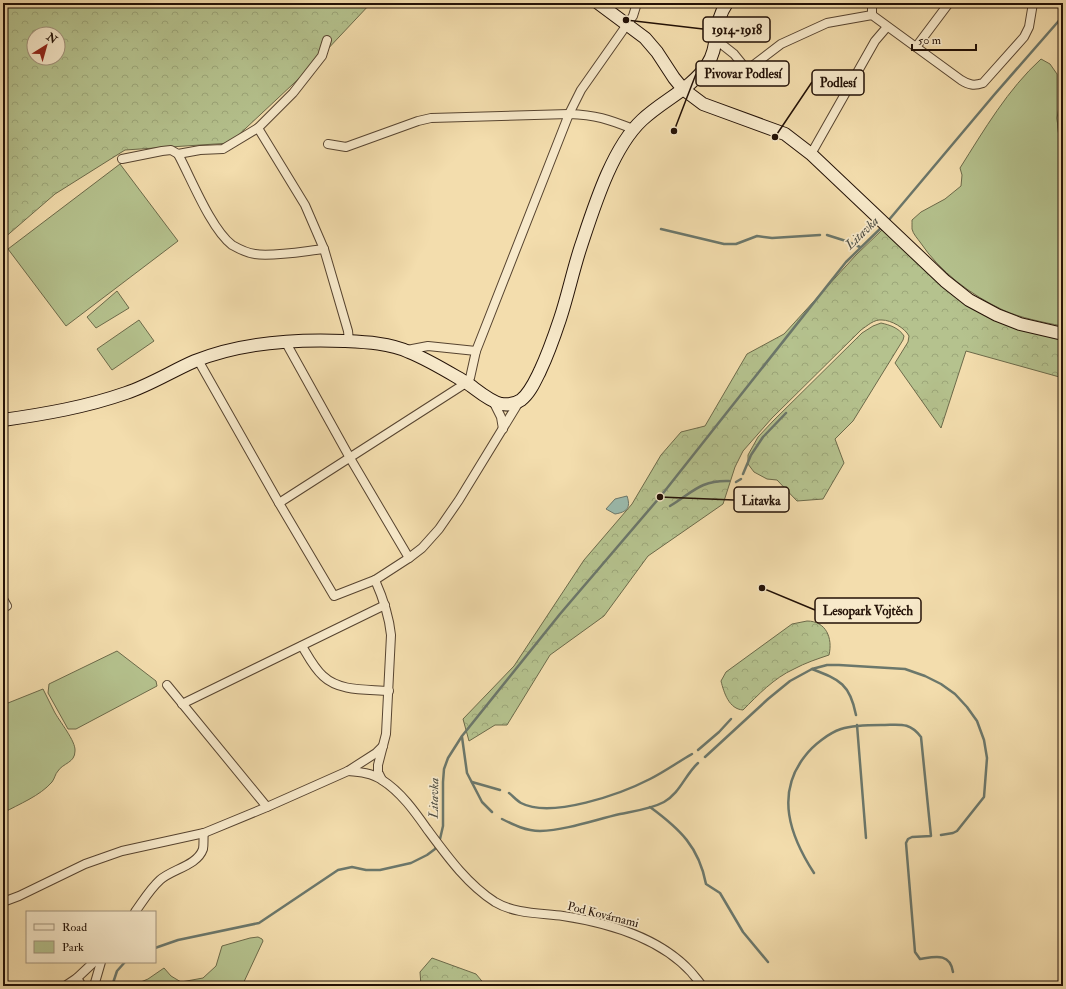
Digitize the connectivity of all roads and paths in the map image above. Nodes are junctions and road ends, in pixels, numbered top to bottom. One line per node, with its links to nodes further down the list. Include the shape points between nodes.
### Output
1 (598, 3): 8 (street)
2 (638, 3): 8 (street)
3 (727, 3): 10 (street, via 719,18)
4 (872, 3): 7 (street)
5 (949, 3): 12 (street)
6 (1033, 3): 12 (street, via 1029,27 1024,36 983,83 974,86 967,84)
7 (872, 15): 9 (street); 10 (street, via 827,23 780,44 747,70 734,54)
8 (627, 24): 13 (street, via 645,38); 14 (street, via 581,90)
9 (887, 27): 12 (street); 19 (street, via 875,41)
10 (715, 39): 13 (street, via 714,51 709,62)
11 (327, 40): 15 (street, via 322,56 293,93)
12 (916, 46)
13 (683, 89): 16 (street, via 656,108); 19 (street, via 703,104 785,134)
14 (569, 114): 16 (street, via 609,119); 17 (street, via 432,118 346,147); 26 (street)
15 (258, 128): 18 (street, via 223,149); 21 (street, via 305,205)
16 (633, 129): 30 (street, via 612,165 593,212 561,318 545,360 534,384)
17 (328, 144)
18 (178, 154): 20 (street, via 171,150); 21 (street, via 211,218 232,244 243,251 256,254)
19 (812, 154): 22 (street, via 944,281 969,300 1020,324)
20 (122, 160)
21 (324, 249): 24 (street)
22 (1063, 334)
23 (286, 341): 24 (street); 27 (street, via 260,344); 33 (street)
24 (349, 341): 25 (street)
25 (407, 350): 26 (street, via 428,346); 28 (street)
26 (476, 351): 28 (street, via 470,378)
27 (198, 360): 31 (street, via 134,390 100,401 52,413); 34 (street)
28 (466, 383): 29 (street); 33 (street)
29 (492, 400): 30 (street, via 502,404); 32 (street, via 501,417)
30 (519, 402): 32 (street)
31 (3, 420)
32 (503, 429): 35 (street, via 439,529)
33 (350, 458): 34 (street); 35 (street)
34 (280, 503): 36 (street, via 334,596)
35 (409, 558): 36 (street)
36 (375, 580): 37 (street)
37 (385, 605): 38 (street); 40 (street, via 391,635)
38 (302, 646): 40 (street, via 322,675 334,684 345,688); 41 (street)
39 (167, 685): 41 (street)
40 (388, 691): 42 (street)
41 (182, 704): 45 (street)
42 (384, 746): 43 (street, via 376,754); 44 (street, via 378,764)
43 (348, 771): 44 (street, via 366,773); 45 (street)
44 (382, 780): 55 (street, Pod Kovárnami, via 414,811 458,869 496,902 528,912 594,923 641,937 671,953)
45 (267, 807): 46 (street)
46 (204, 833): 47 (street, via 122,851 85,864); 48 (street, via 203,849 199,856 161,879)
47 (3, 902)
48 (136, 911)
49 (93, 963): 51 (street)
50 (101, 963): 54 (street)
51 (77, 978): 52 (street); 53 (street)
52 (65, 986)
53 (82, 986)
54 (94, 986)
55 (702, 986)

